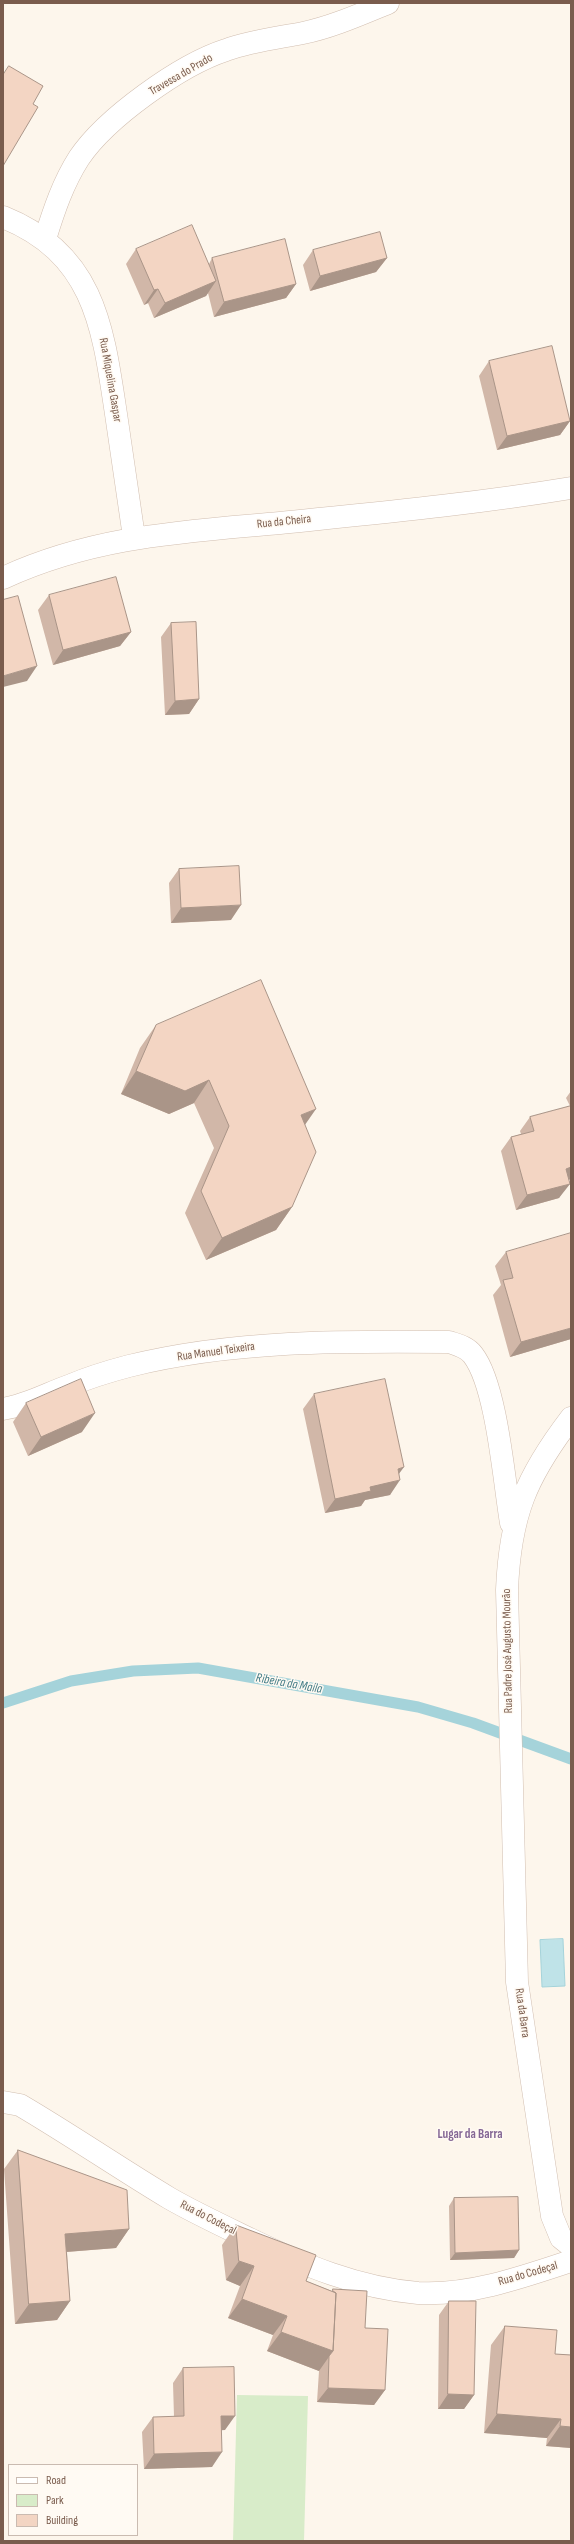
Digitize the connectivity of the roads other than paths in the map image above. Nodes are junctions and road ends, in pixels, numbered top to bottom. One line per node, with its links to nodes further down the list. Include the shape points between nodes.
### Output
1 (388, 3): 3 (street, Travessa do Prado, via 303,33 255,41 225,50 176,75 148,94 97,136 79,158 55,206)
2 (3, 217): 3 (street, Rua Miquelina Gaspar)
3 (45, 239): 5 (street, Rua Miquelina Gaspar, via 66,260 83,284 106,343)
4 (571, 488): 5 (street, Rua da Cheira, via 481,503)
5 (134, 537): 6 (street, Rua da Cheira, via 56,557)
6 (3, 578)
7 (437, 1342): 8 (street, Rua Manuel Teixeira, via 289,1343 176,1357 105,1373 70,1385 39,1400); 10 (street, Rua Padre José Augusto Mourão, via 462,1346 472,1353 485,1377 493,1410)
8 (3, 1409)
9 (571, 1418): 10 (street, Rua Padre José Augusto Mourão, via 533,1472 520,1501)
10 (513, 1532): 11 (street, Rua Padre José Augusto Mourão, via 507,1590)
11 (512, 1771): 13 (street, Rua da Barra, via 518,1982 552,2216 561,2238)
12 (3, 2102): 14 (street, Rua do Codeçal, via 20,2105 170,2199 312,2268 346,2279 418,2293 451,2292 508,2280)
13 (571, 2246)
14 (571, 2261)

